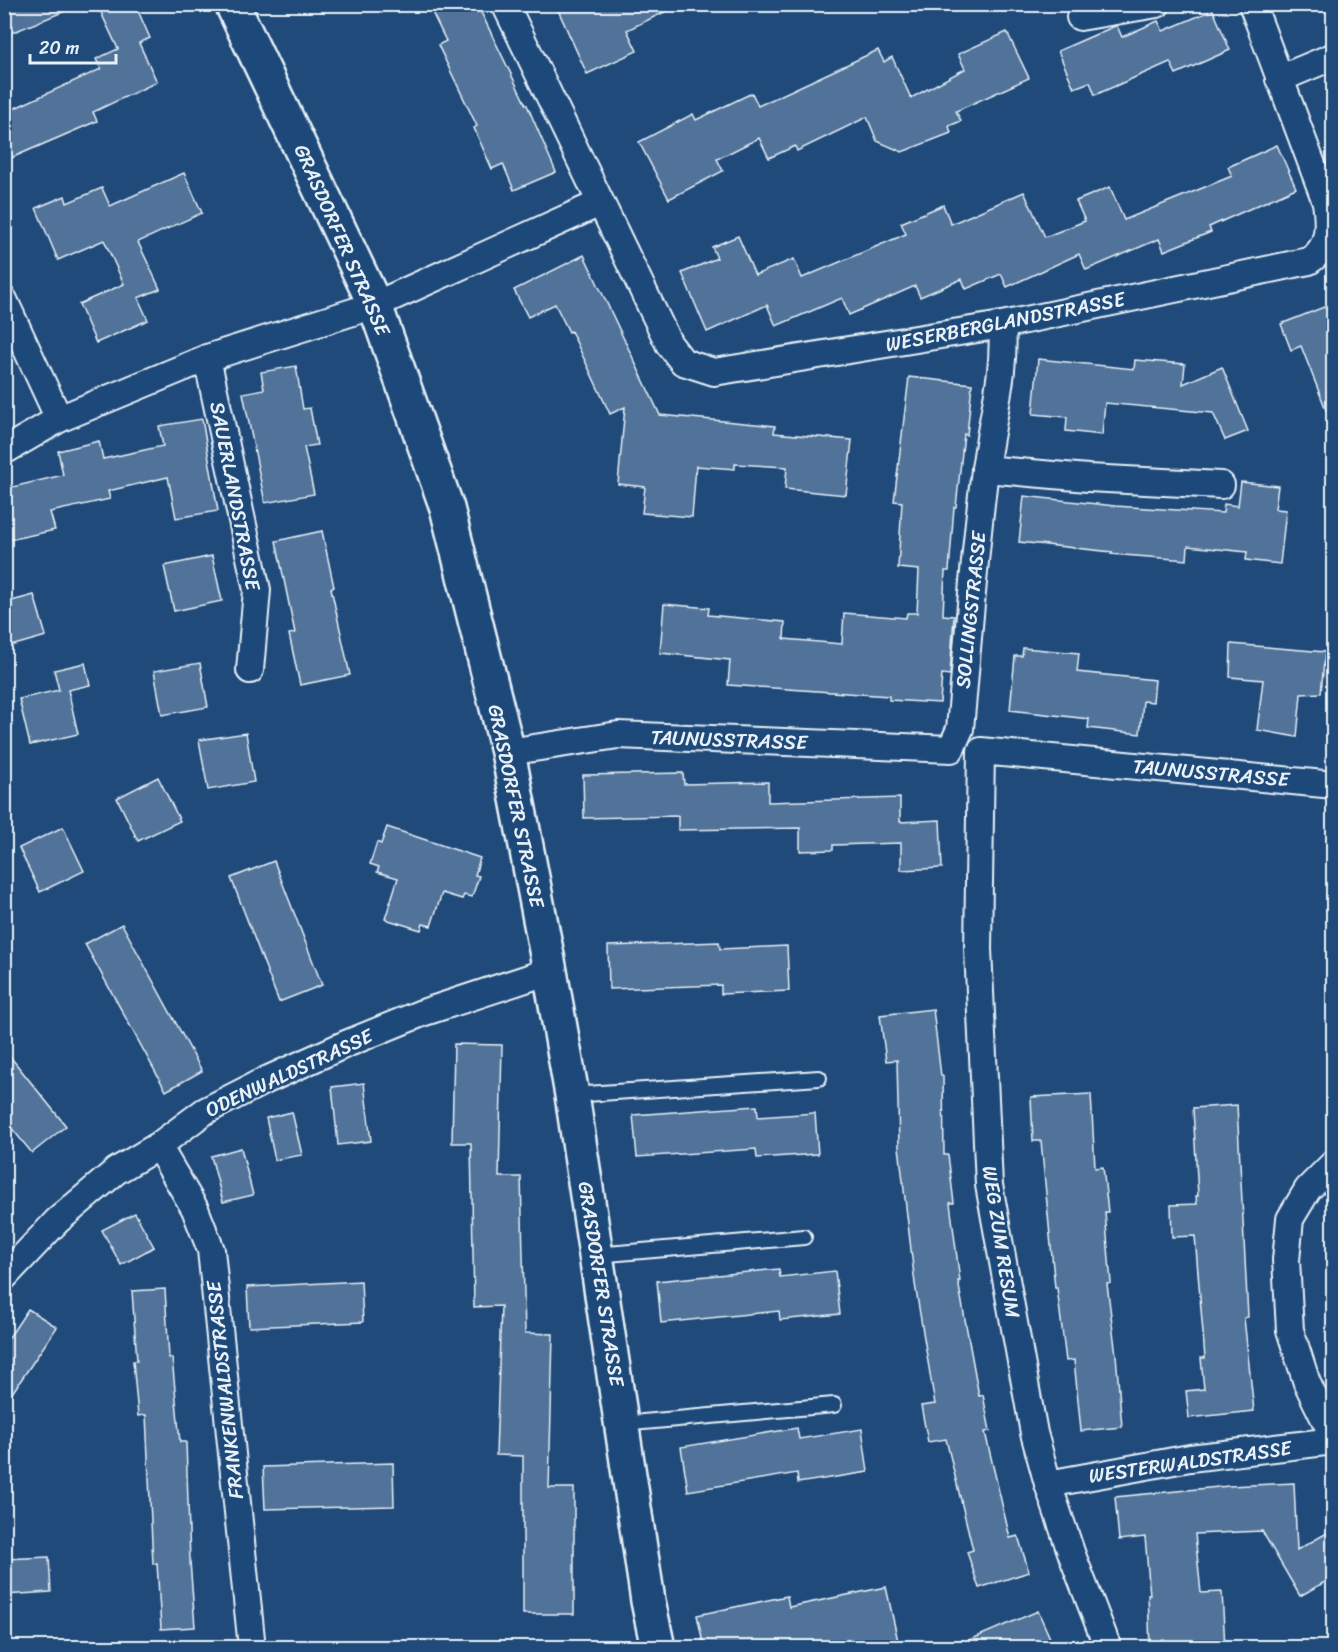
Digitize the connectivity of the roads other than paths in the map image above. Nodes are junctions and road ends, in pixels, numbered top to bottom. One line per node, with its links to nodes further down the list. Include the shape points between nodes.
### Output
1 (232, 4): 10 (street, GRASDORFER STRASSE)
2 (505, 4): 8 (street, WESERBERGLANDSTRASSE)
3 (1157, 4): 5 (street)
4 (1252, 4): 7 (street, WESERBERGLANDSTRASSE)
5 (1080, 18)
6 (1334, 56): 7 (street)
7 (1279, 80): 11 (street, WESERBERGLANDSTRASSE, via 1326,202 1329,224 1318,256)
8 (600, 202): 10 (street); 11 (street, WESERBERGLANDSTRASSE, via 669,344 683,362 714,372)
9 (4, 300): 13 (street)
10 (375, 305): 12 (street); 20 (street, GRASDORFER STRASSE, via 447,508)
11 (1002, 325): 15 (street, SOLLINGSTRASSE, via 1000,384)
12 (207, 357): 13 (street); 17 (street, SAUERLANDSTRASSE, via 257,590)
13 (59, 419): 14 (street)
14 (4, 451)
15 (985, 469): 16 (street); 18 (street, SOLLINGSTRASSE, via 960,729)
16 (1221, 485)
17 (250, 670)
18 (951, 749): 20 (street, TAUNUSSTRASSE, via 618,735)
19 (981, 751): 21 (street, TAUNUSSTRASSE); 33 (street, WEG ZUM RESUM, via 978,949 989,1185 1034,1433)
20 (508, 752): 22 (street, GRASDORFER STRASSE)
21 (1334, 785)
22 (550, 971): 24 (street, GRASDORFER STRASSE); 25 (street, ODENWALDSTRASSE, via 336,1048 204,1111)
23 (819, 1078): 24 (lane)
24 (572, 1095): 28 (street, GRASDORFER STRASSE)
25 (158, 1146): 29 (street, ODENWALDSTRASSE, via 116,1171 57,1221); 34 (street, FRANKENWALDSTRASSE, via 195,1209 211,1250)
26 (1334, 1164): 32 (street, WESTERWALDSTRASSE, via 1308,1189 1290,1219 1286,1260 1290,1330 1307,1383)
27 (804, 1237): 28 (lane)
28 (596, 1255): 31 (street, GRASDORFER STRASSE)
29 (4, 1277)
30 (834, 1405): 31 (lane)
31 (621, 1424): 35 (street, GRASDORFER STRASSE)
32 (1334, 1440): 33 (street, WESTERWALDSTRASSE, via 1190,1458)
33 (1048, 1484): 36 (street, WEG ZUM RESUM)
34 (252, 1647)
35 (658, 1647)
36 (1108, 1647)

